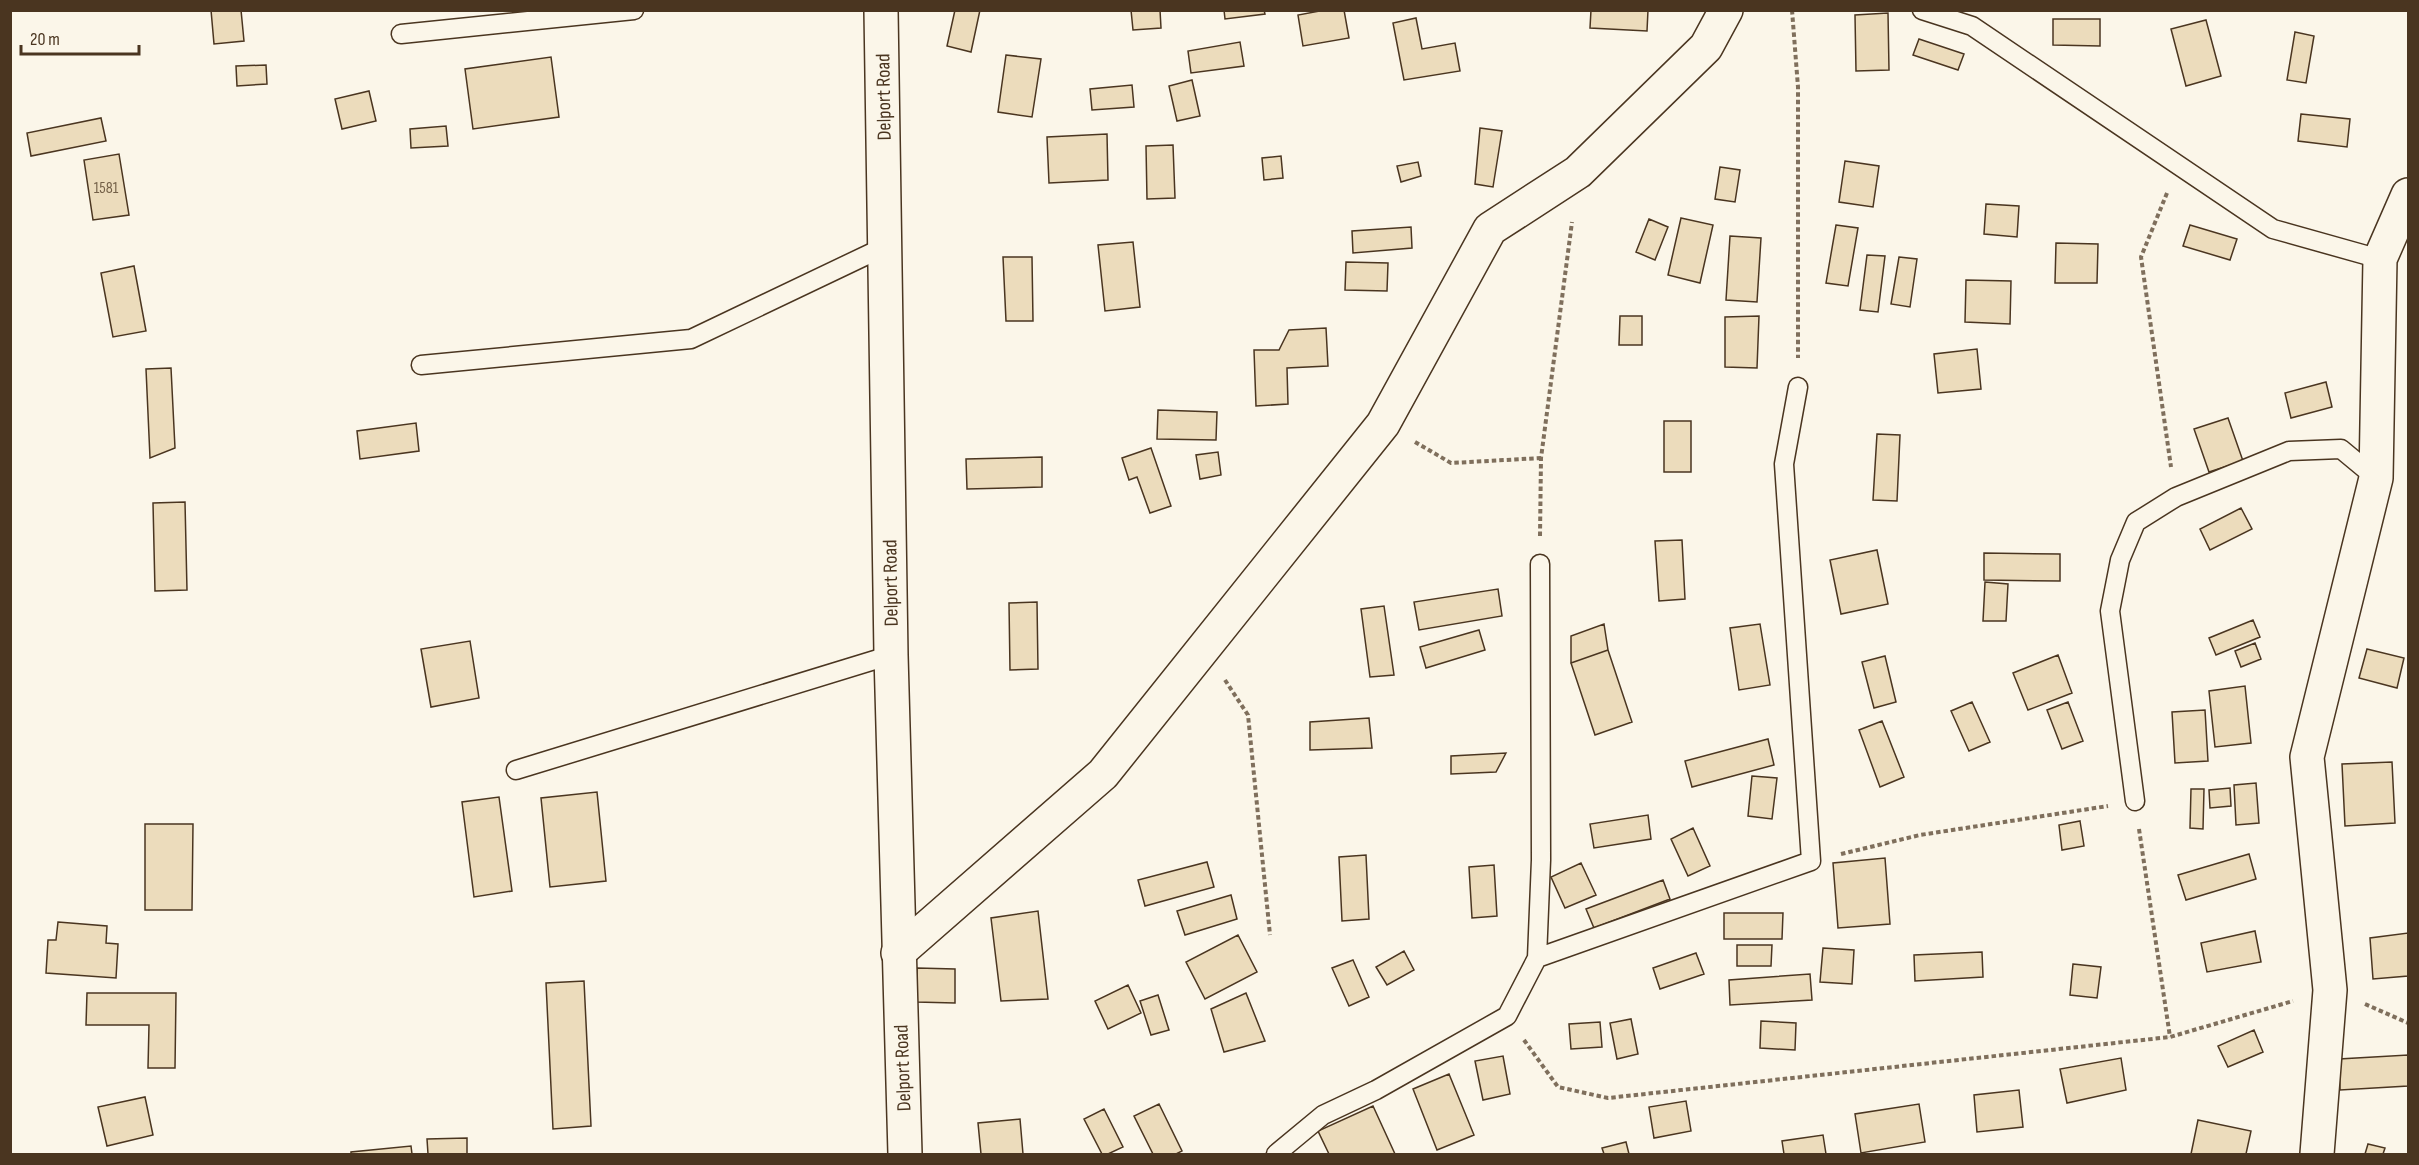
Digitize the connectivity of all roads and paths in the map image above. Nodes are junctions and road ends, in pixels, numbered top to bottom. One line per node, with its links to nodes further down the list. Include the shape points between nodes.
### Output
1 (634, 10): 6 (lane)
2 (881, 10): 10 (street, Delport Road)
3 (1726, 10): 8 (street, via 1706,47)
4 (1792, 10): 13 (path, via 1798,87)
5 (1922, 10): 7 (lane, via 1972,26)
6 (401, 34)
7 (2179, 165): 11 (lane, via 2273,229); 17 (path, via 2141,257)
8 (1578, 172): 14 (street, via 1490,229); 15 (path)
9 (2409, 195): 11 (street)
10 (886, 246): 12 (lane, via 691,339); 20 (street, Delport Road)
11 (2380, 259): 16 (street)
12 (421, 365)
13 (1798, 387): 23 (lane, via 1784,464)
14 (1383, 424): 15 (path, via 1451,463); 19 (street)
15 (1541, 458): 18 (path)
16 (2376, 478): 17 (lane, via 2341,449 2289,452); 27 (street, via 2307,757)
17 (2176, 497): 22 (lane, via 2136,522 2120,560 2110,611)
18 (1540, 564): 26 (lane, via 1541,860)
19 (1205, 648): 24 (path, via 1248,715); 25 (street, via 1103,774)
20 (891, 655): 21 (lane); 25 (street, Delport Road)
21 (516, 770)
22 (2135, 801): 23 (path, via 1920,835); 30 (path)
23 (1811, 861): 26 (lane)
24 (1270, 935)
25 (898, 954): 31 (street, Delport Road)
26 (1537, 958): 28 (lane)
27 (2330, 990): 29 (path); 30 (path); 33 (street)
28 (1507, 1016): 30 (path, via 1558,1086 1608,1098); 32 (lane, via 1376,1090 1323,1115)
29 (2409, 1023)
30 (2170, 1037)
31 (905, 1155)
32 (1276, 1155)
33 (2317, 1155)

